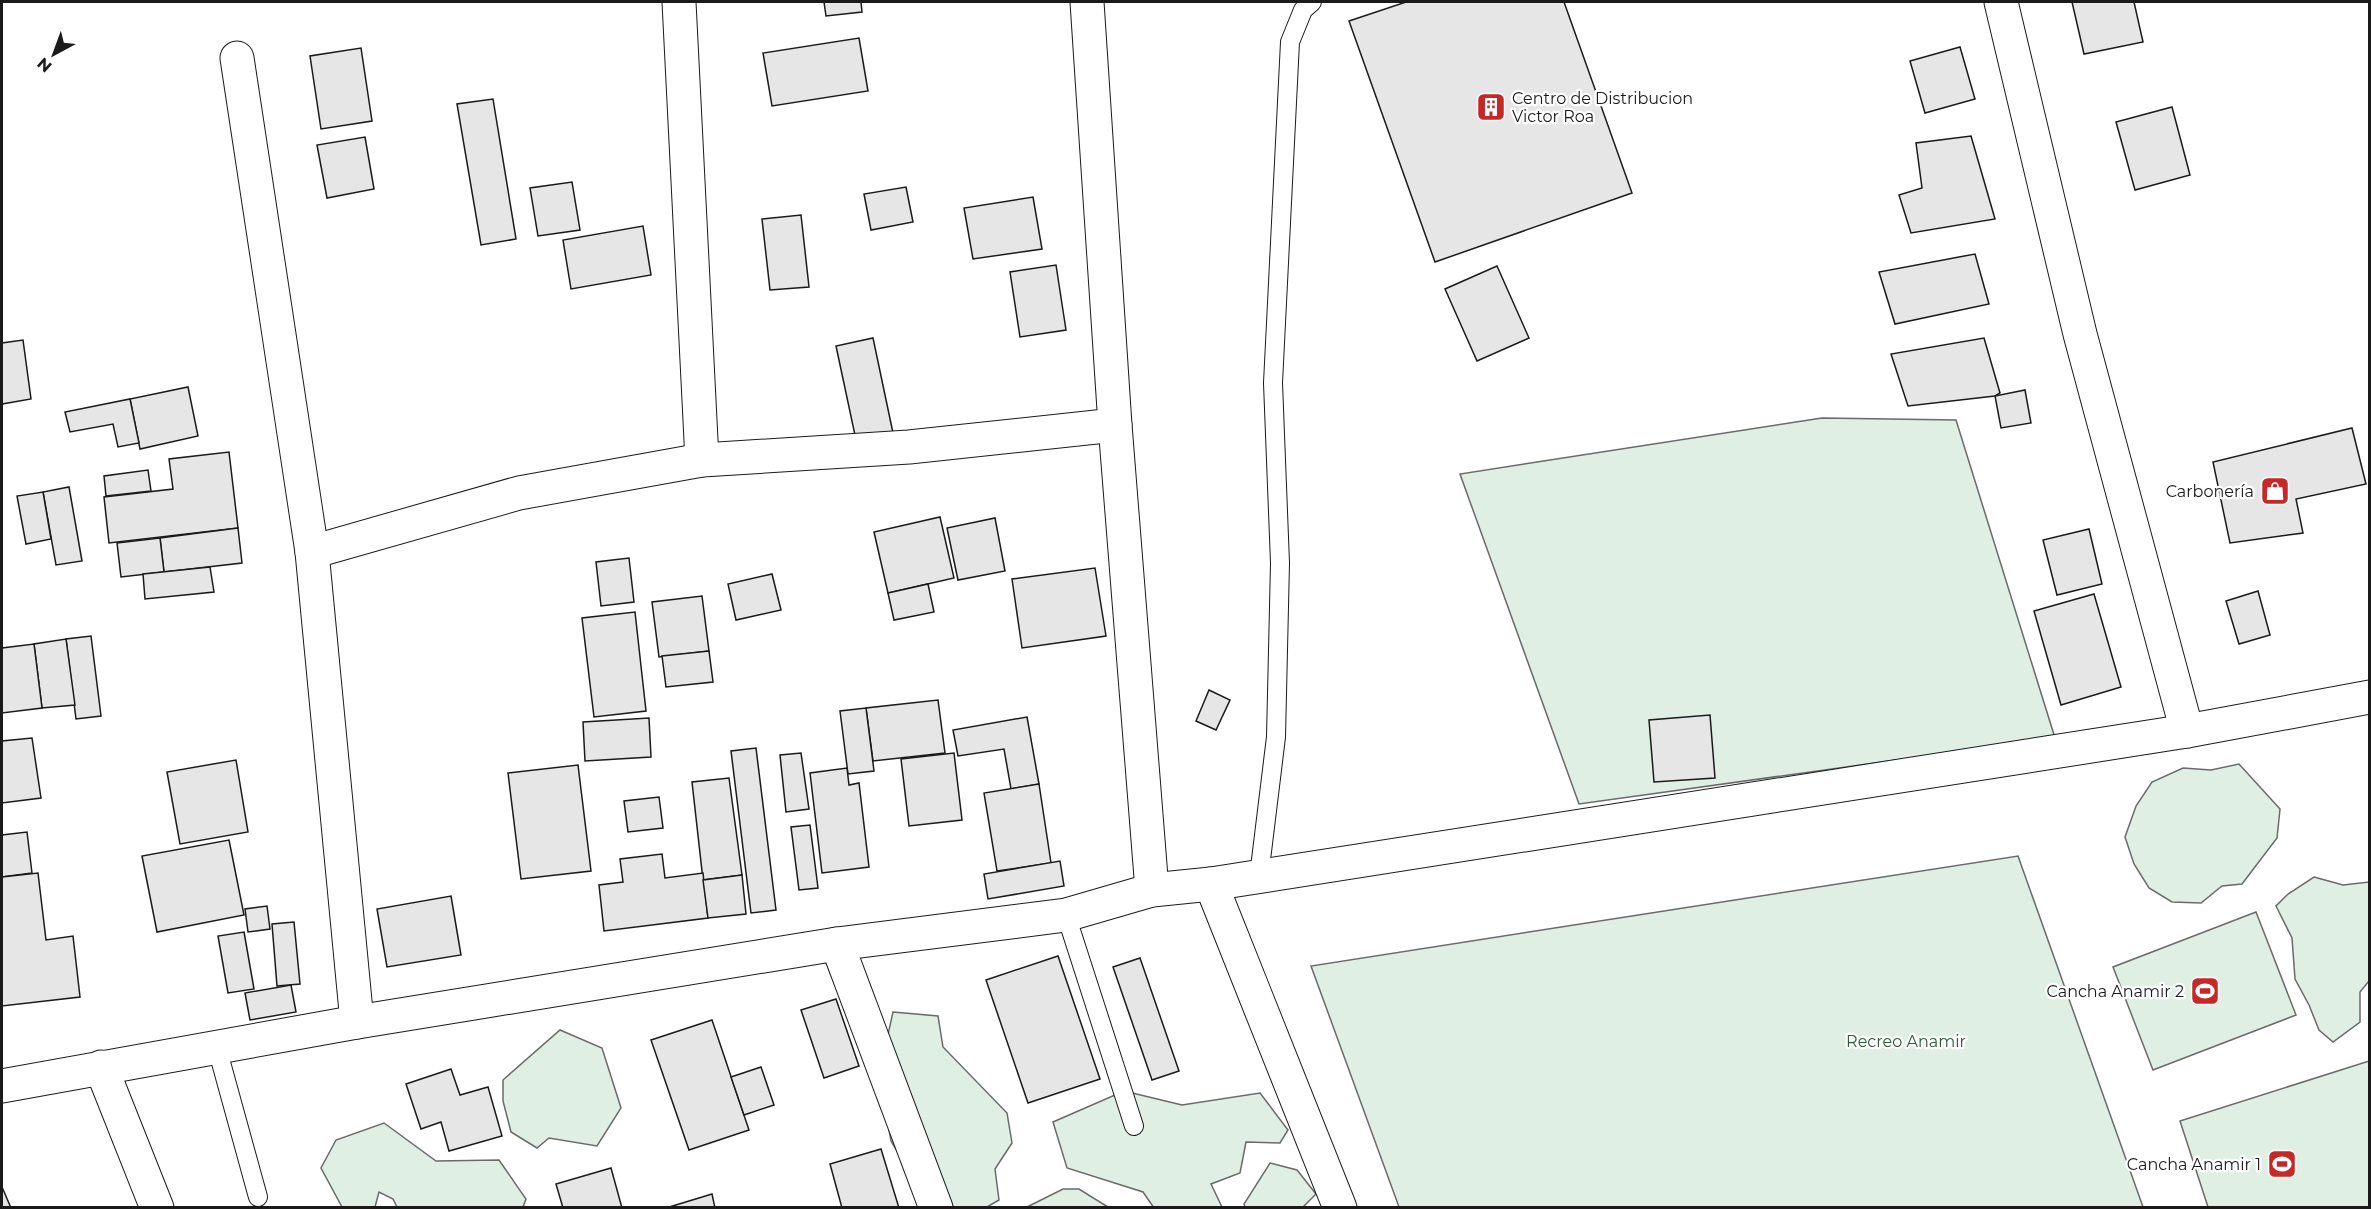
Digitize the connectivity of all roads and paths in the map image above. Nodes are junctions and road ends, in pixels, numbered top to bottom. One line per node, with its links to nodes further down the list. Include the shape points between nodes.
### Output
1 (679, 2): 7 (street)
2 (1087, 2): 6 (street)
3 (1312, 2): 11 (lane, via 1303,10 1290,42 1273,383 1281,563 1276,737)
4 (2001, 2): 10 (street, via 2080,334)
5 (237, 58): 8 (street)
6 (1115, 425): 7 (street, via 909,447); 13 (street)
7 (702, 460): 8 (street, via 519,493)
8 (312, 552): 16 (street)
9 (2370, 697): 10 (street)
10 (2187, 731): 11 (street)
11 (1260, 876): 12 (street)
12 (1210, 884): 13 (street); 24 (street)
13 (1152, 890): 14 (street)
14 (1066, 915): 15 (street); 20 (lane)
15 (837, 944): 16 (street); 23 (street)
16 (357, 1022): 17 (street)
17 (217, 1048): 18 (street); 21 (lane)
18 (101, 1067): 19 (street); 22 (street)
19 (2, 1086)
20 (1134, 1126)
21 (258, 1197)
22 (157, 1208)
23 (936, 1208)
24 (1341, 1208)

